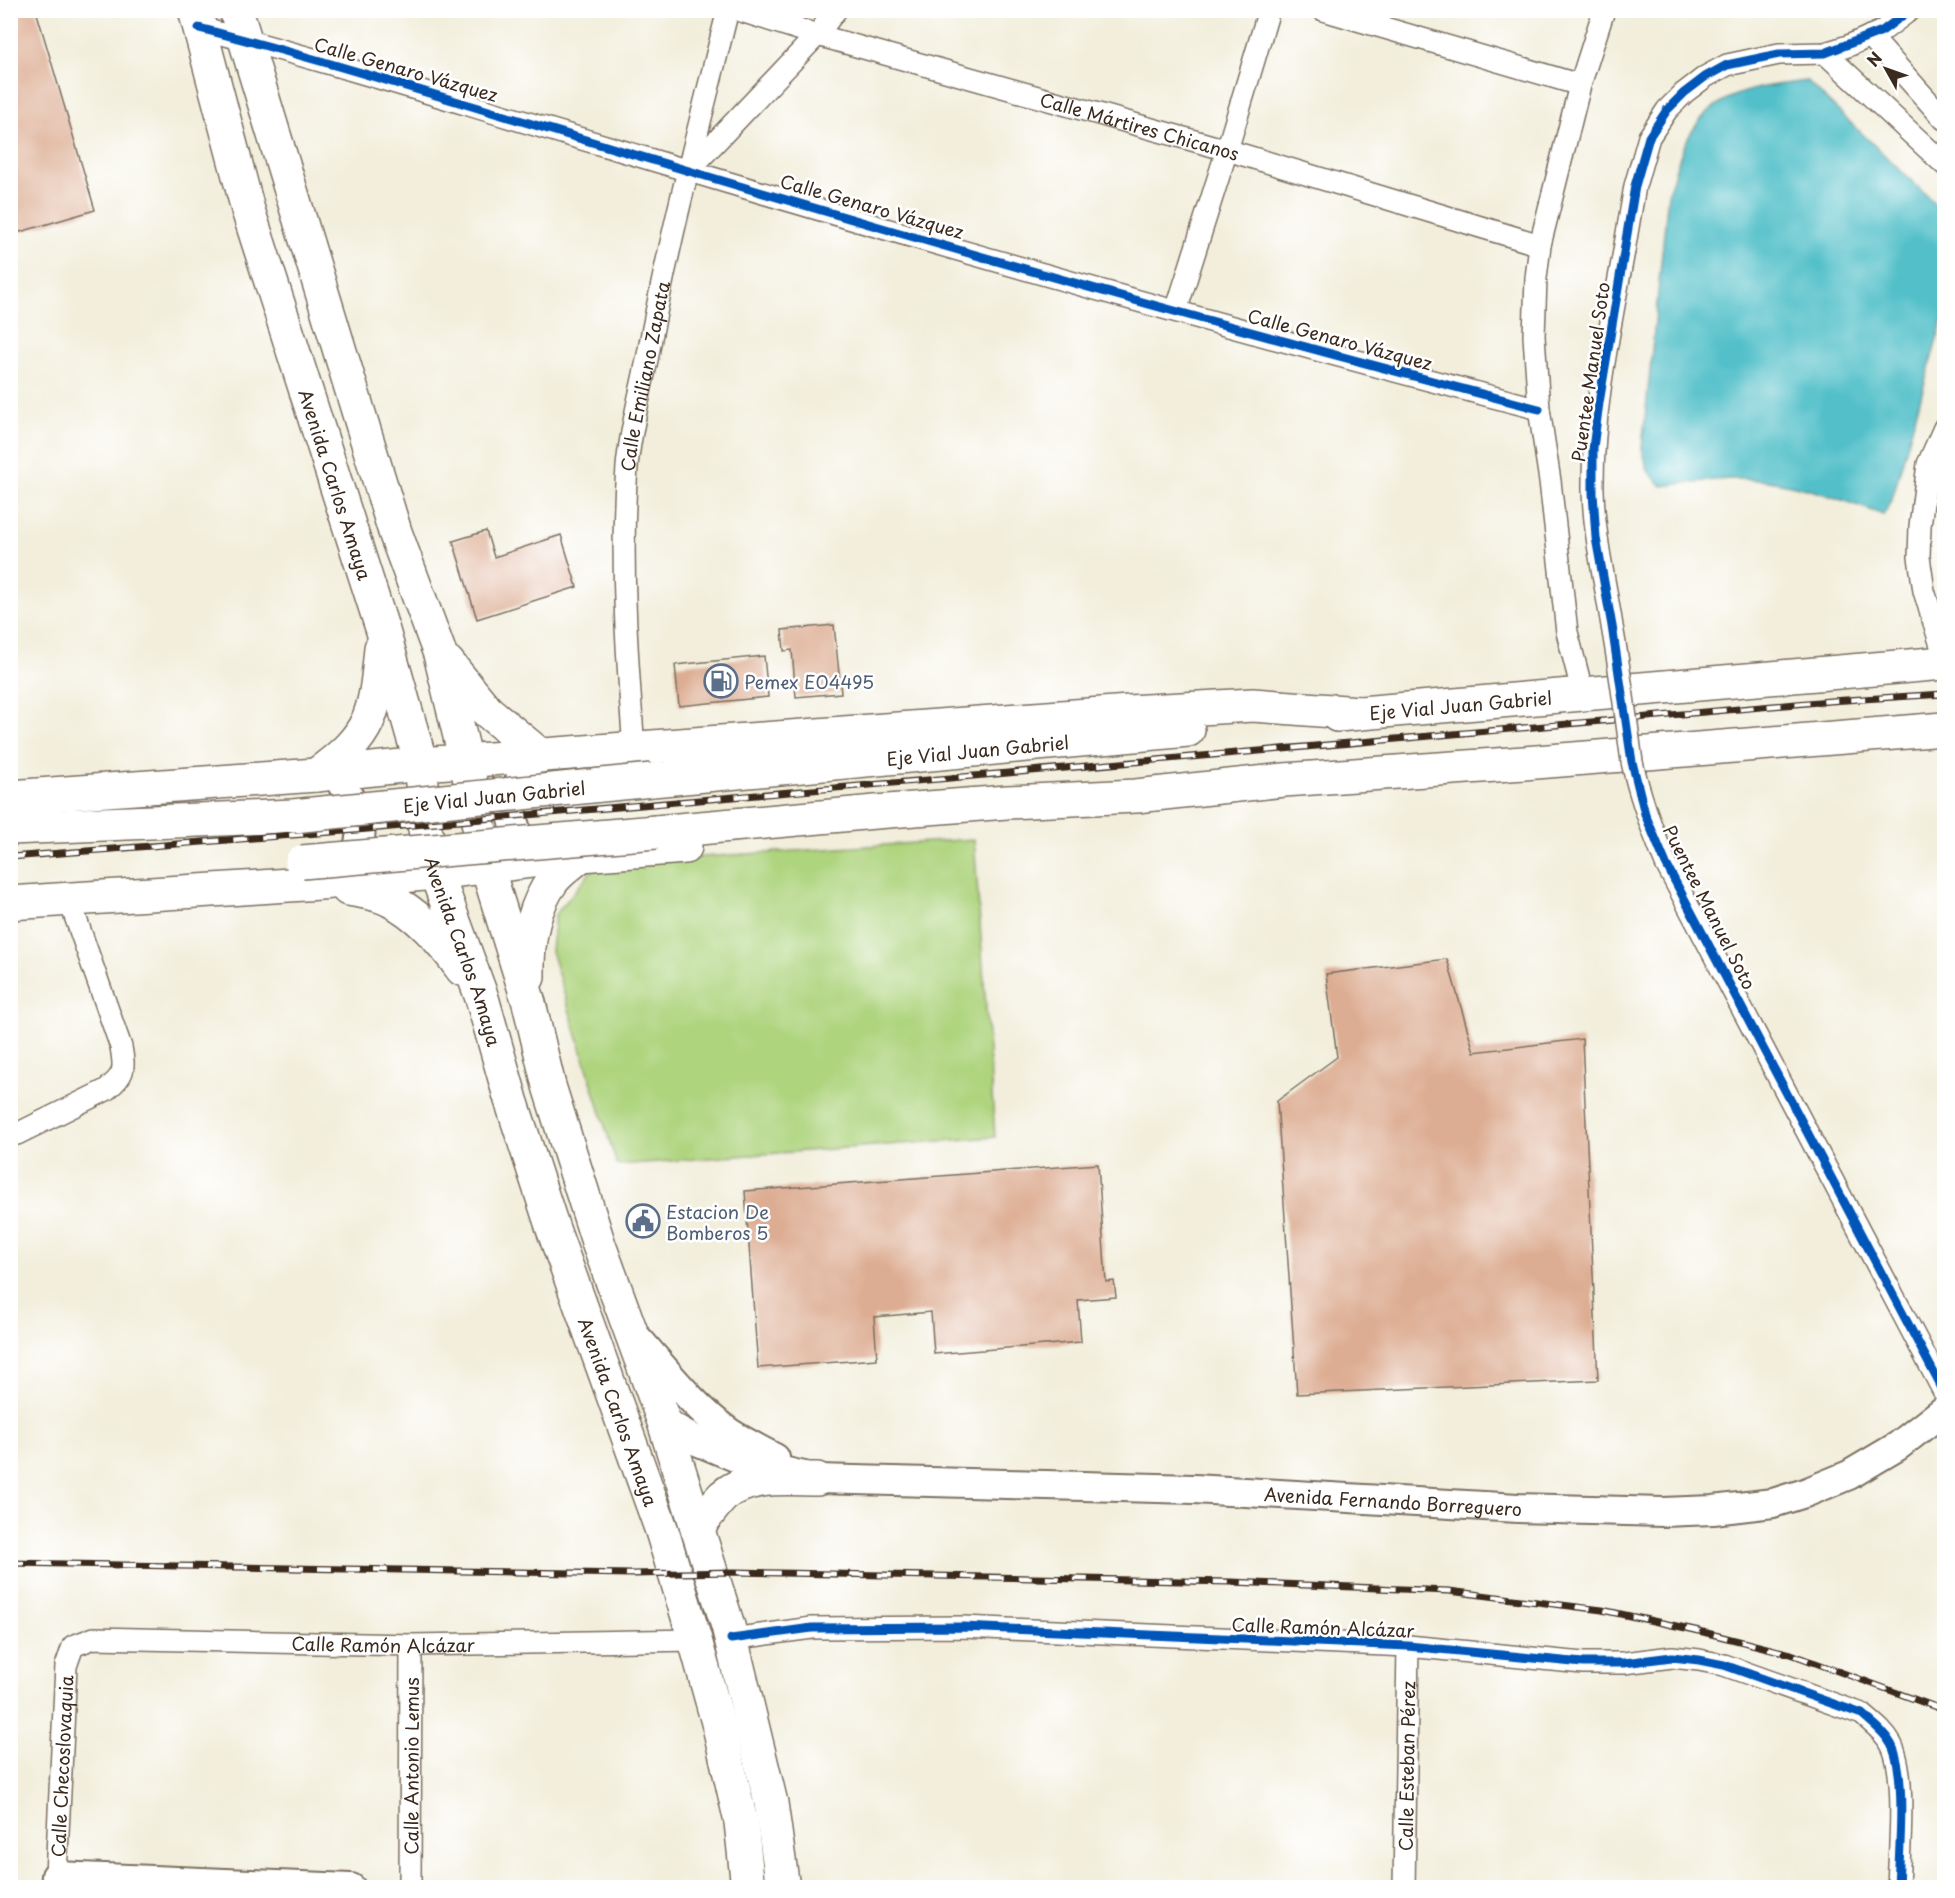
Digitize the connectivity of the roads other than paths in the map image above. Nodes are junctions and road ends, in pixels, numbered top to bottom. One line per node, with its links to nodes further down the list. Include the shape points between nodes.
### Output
1 (728, 10): 17 (street, Calle Emiliano Zapata)
2 (738, 10): 10 (street, Calle Mártires Chicanos)
3 (836, 10): 10 (street)
4 (1269, 10): 15 (street)
5 (1323, 10): 13 (street)
6 (1604, 10): 13 (street)
7 (1905, 12): 11 (street, Puentee Manuel Soto)
8 (197, 19): 9 (street, Calle Genaro Vázquez); 22 (main road, Avenida Carlos Amaya, via 248,210)
9 (240, 25): 17 (street, Calle Genaro Vázquez, via 419,89); 23 (main road, Avenida Carlos Amaya, via 395,532)
10 (817, 35): 15 (street, Calle Mártires Chicanos); 17 (street)
11 (1870, 36): 12 (street, Puentee Manuel Soto); 14 (street)
12 (1825, 53): 16 (street); 54 (street, Puentee Manuel Soto, bridge, via 1779,54 1727,65 1684,93 1649,137 1635,186 1593,448 1596,538 1632,762 1645,814 1666,864)
13 (1580, 85): 18 (street)
14 (1944, 119)
15 (1227, 150): 18 (street, Calle Mártires Chicanos); 19 (street)
16 (1944, 164)
17 (688, 170): 19 (street, Calle Genaro Vázquez); 29 (street, Calle Emiliano Zapata, via 651,334 628,464 624,524)
18 (1540, 245): 20 (street, via 1534,336)
19 (1176, 311): 20 (street, Calle Genaro Vázquez)
20 (1539, 409): 26 (street, via 1567,632)
21 (1944, 428): 24 (street, via 1928,464 1919,556 1924,591)
22 (383, 631): 32 (main road, Avenida Carlos Amaya); 33 (main road, via 371,718 359,738)
23 (440, 654): 30 (main road, via 487,711); 31 (main road, Avenida Carlos Amaya)
24 (1944, 655)
25 (1944, 663): 26 (main road, Eje Vial Juan Gabriel)
26 (1583, 694): 27 (main road, Eje Vial Juan Gabriel)
27 (1359, 713): 29 (main road, via 1253,705); 36 (main road, Eje Vial Juan Gabriel, bridge, via 293,816)
28 (1944, 729): 34 (main road)
29 (634, 749): 30 (main road)
30 (537, 756): 31 (main road); 38 (main road, via 515,788 511,808 514,829)
31 (466, 761): 32 (main road); 39 (main road, Avenida Carlos Amaya)
32 (421, 764): 33 (main road); 40 (main road, Avenida Carlos Amaya, via 424,825)
33 (326, 774): 35 (main road); 41 (main road, via 359,819 360,836 353,859)
34 (1284, 780): 37 (main road, via 1183,806); 41 (main road, bridge, via 1136,796 656,832)
35 (10, 797)
36 (10, 828)
37 (581, 855): 38 (main road); 46 (main road, via 555,878 541,898 527,952)
38 (531, 861): 39 (main road)
39 (487, 867): 40 (main road); 46 (main road, Avenida Carlos Amaya)
40 (436, 873): 41 (main road); 45 (main road, Avenida Carlos Amaya)
41 (318, 876): 42 (main road); 43 (main road); 45 (main road, via 389,899 412,914 456,960)
42 (10, 885)
43 (69, 899): 44 (main road); 49 (street, via 121,1047 124,1067 119,1080 106,1090)
44 (10, 903)
45 (482, 998): 48 (main road, Avenida Carlos Amaya)
46 (529, 1002): 47 (main road, Avenida Carlos Amaya)
47 (549, 1086): 48 (main road); 50 (main road, Avenida Carlos Amaya)
48 (511, 1100): 51 (main road, Avenida Carlos Amaya)
49 (17, 1134)
50 (599, 1245): 51 (main road); 53 (main road, Avenida Carlos Amaya)
51 (563, 1258): 52 (main road, Avenida Carlos Amaya)
52 (581, 1307): 56 (main road, via 617,1370); 60 (main road, Avenida Carlos Amaya, via 662,1531)
53 (632, 1332): 56 (main road, Avenida Carlos Amaya); 57 (main road, via 673,1382 731,1434)
54 (1944, 1392)
55 (1944, 1410): 57 (main road, Avenida Fernando Borreguero, via 1898,1446 1849,1474 1773,1503 1713,1510 1518,1508 1194,1489)
56 (664, 1422): 57 (main road, via 752,1464); 58 (main road, Avenida Carlos Amaya)
57 (817, 1479): 58 (main road, via 743,1484 722,1497)
58 (697, 1529): 59 (main road, Avenida Carlos Amaya)
59 (731, 1639): 63 (street, Calle Ramón Alcázar, via 812,1628 963,1627); 68 (main road, Avenida Carlos Amaya, via 771,1803)
60 (695, 1640): 61 (street, Calle Ramón Alcázar); 67 (main road, Avenida Carlos Amaya, via 741,1822)
61 (411, 1645): 62 (street, Calle Ramón Alcázar, via 94,1638); 66 (street, Calle Antonio Lemus)
62 (73, 1646): 64 (street, Calle Checoslovaquia, via 66,1666)
63 (1408, 1646): 69 (street, Calle Esteban Pérez); 70 (street, Calle Ramón Alcázar, via 1583,1663 1672,1657 1708,1661 1862,1714 1891,1744 1898,1766)
64 (56, 1882): 65 (main road)
65 (351, 1887)
66 (410, 1887)
67 (748, 1887)
68 (783, 1887)
69 (1404, 1887)
70 (1898, 1887)

